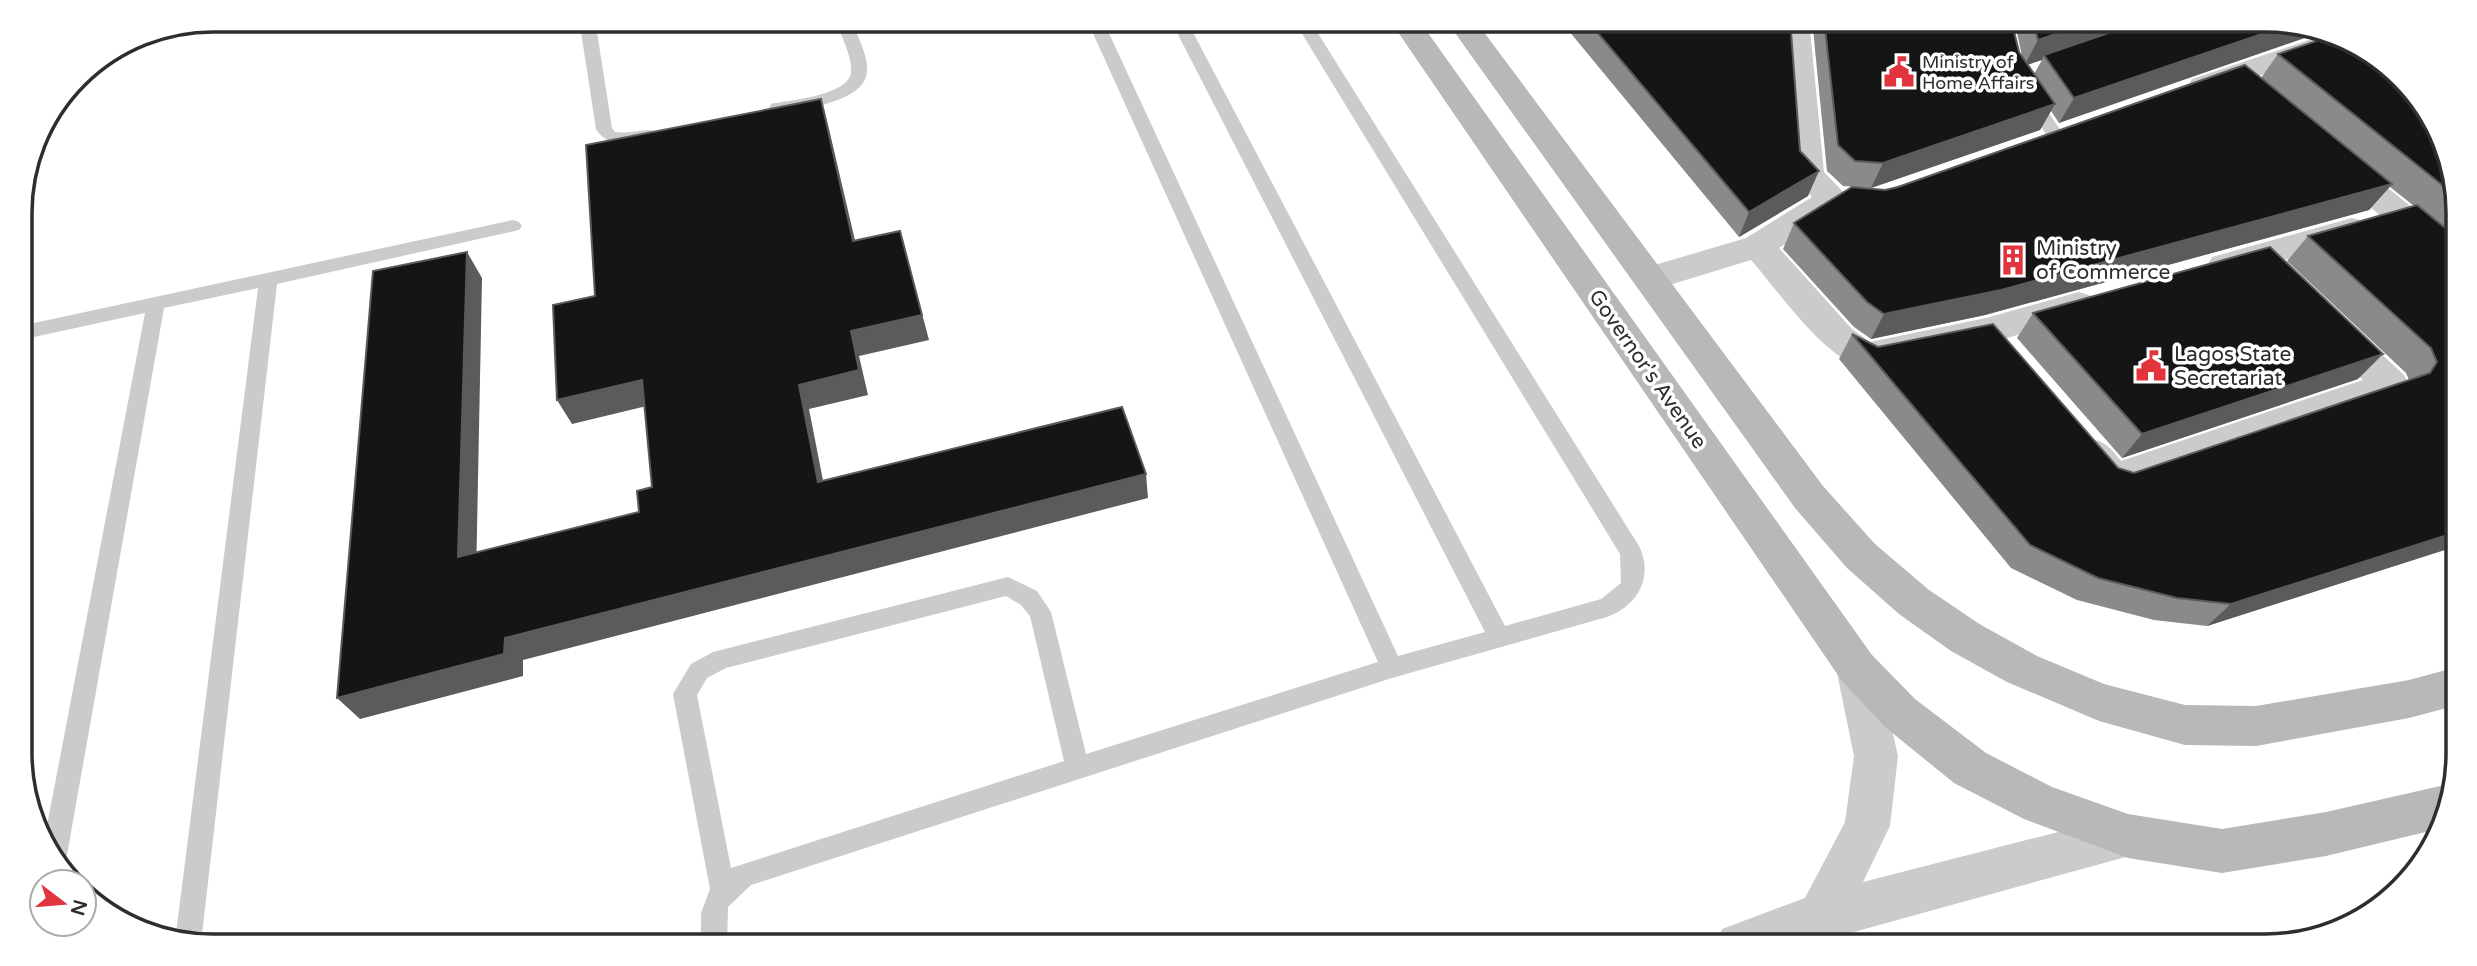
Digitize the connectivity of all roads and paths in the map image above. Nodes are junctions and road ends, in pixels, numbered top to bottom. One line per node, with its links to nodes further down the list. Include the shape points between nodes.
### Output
1 (589, 32): 15 (lane, via 604,130 611,137 625,139)
2 (848, 32): 14 (lane, via 859,72 855,82 835,95)
3 (1100, 32): 35 (lane)
4 (1185, 32): 34 (lane)
5 (1309, 32): 34 (lane, via 1632,552 1636,577 1628,595 1607,607)
6 (1412, 32): 36 (street, Governor's Avenue)
7 (1469, 32): 25 (street)
8 (1796, 32): 20 (street, via 1808,176 1847,200)
9 (2327, 43): 10 (street)
10 (2232, 76): 12 (street); 13 (street)
11 (2023, 88): 16 (lane)
12 (2182, 94)
13 (2263, 102)
14 (758, 112)
15 (667, 132)
16 (2057, 138)
17 (2316, 145): 18 (street)
18 (2401, 215): 21 (street); 22 (street)
19 (513, 226): 24 (lane)
20 (1758, 246): 25 (street); 31 (street, via 1839,338 1864,356)
21 (2446, 253)
22 (2257, 256): 23 (street); 26 (street)
23 (2192, 274)
24 (268, 279): 28 (lane); 44 (lane)
25 (1650, 279): 37 (street, via 1809,497 1861,556 1914,602 2022,670 2099,702 2185,725 2256,726)
26 (2286, 283)
27 (2115, 295): 31 (street)
28 (156, 303): 30 (lane); 41 (lane)
29 (2314, 311): 33 (street, via 2391,385 2114,479)
30 (32, 329)
31 (1986, 331): 32 (street)
32 (2013, 363)
33 (2068, 426)
34 (1500, 638): 35 (lane)
35 (1392, 668): 38 (lane)
36 (1857, 668): 40 (street, Governor's Avenue, via 1900,713 1970,768 2040,804); 43 (street, via 1876,756 1867,826)
37 (2446, 689)
38 (1078, 769): 42 (lane, via 743,875); 42 (lane, via 1040,612 1029,598 1008,586 720,659 699,671 685,694)
39 (2437, 808): 40 (street, Governor's Avenue, via 2326,834 2222,851)
40 (2128, 835): 43 (street)
41 (56, 844)
42 (723, 890): 45 (lane, via 712,913)
43 (1821, 916): 46 (street)
44 (189, 933)
45 (713, 934)
46 (1772, 934)

